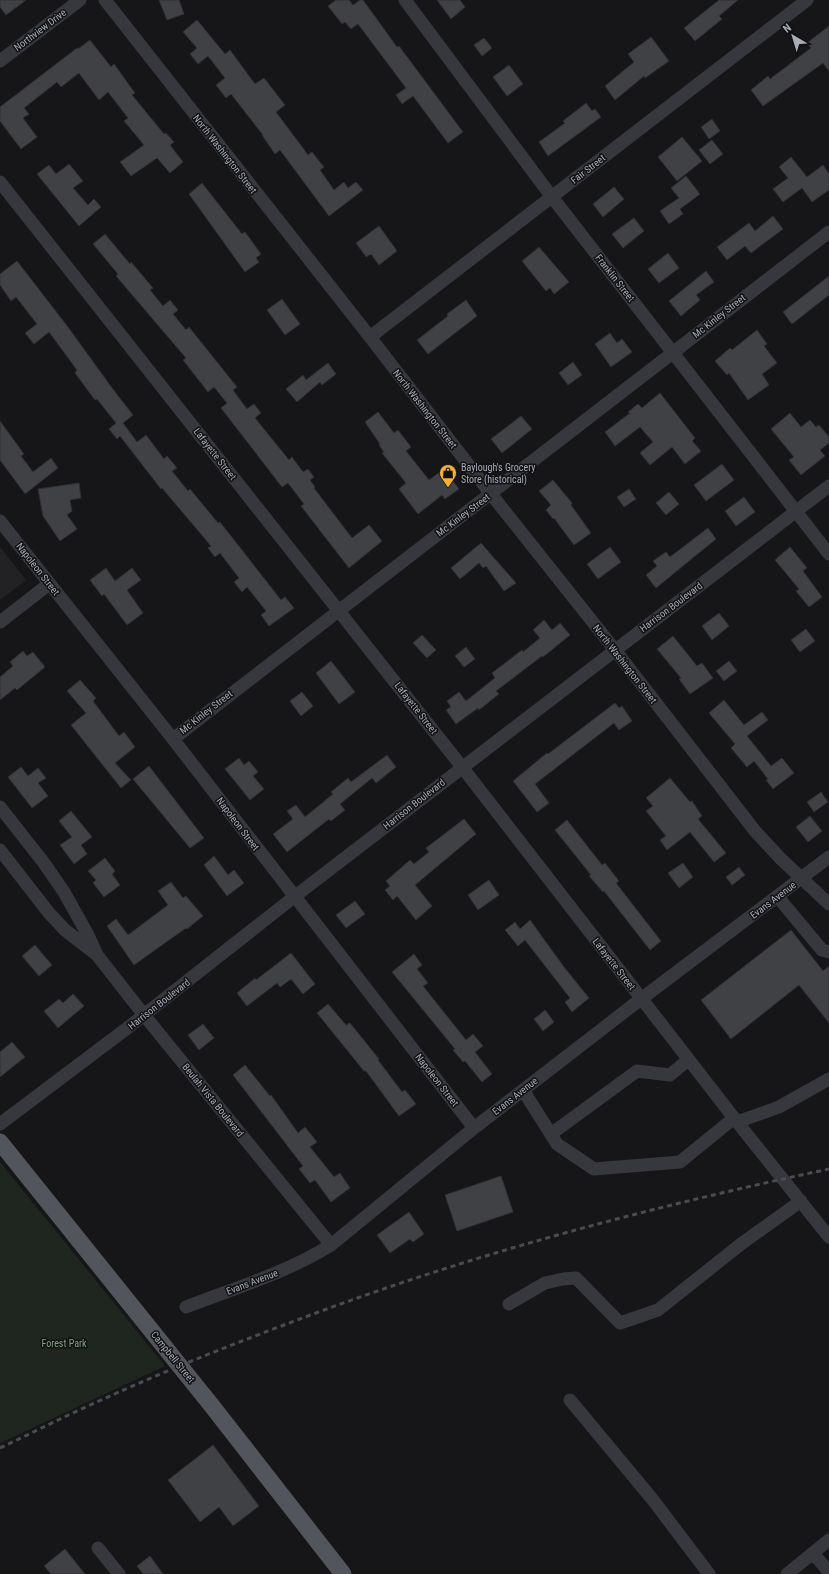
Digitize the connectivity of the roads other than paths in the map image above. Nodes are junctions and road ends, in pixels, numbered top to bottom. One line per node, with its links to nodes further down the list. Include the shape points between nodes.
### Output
1 (80, 0): 5 (street, Northview Drive)
2 (104, 0): 9 (street, North Washington Street)
3 (405, 0): 7 (street, Franklin Street)
4 (807, 0): 7 (street, Fair Street)
5 (0, 61)
6 (0, 182): 17 (street, Lafayette Street)
7 (552, 197): 9 (street, Fair Street); 10 (street, Franklin Street)
8 (829, 232): 10 (street, Mc Kinley Street)
9 (370, 338): 12 (street, North Washington Street)
10 (673, 352): 12 (street, Mc Kinley Street); 13 (street, Franklin Street)
11 (829, 486): 13 (street, Harrison Boulevard)
12 (491, 494): 17 (street, Mc Kinley Street); 19 (street, North Washington Street)
13 (796, 512): 15 (street, Franklin Street); 19 (street, Harrison Boulevard)
14 (0, 521): 16 (street, Napoleon Street)
15 (829, 554)
16 (50, 584): 18 (street); 20 (street, Napoleon Street)
17 (338, 610): 20 (street, Mc Kinley Street); 21 (street, Lafayette Street)
18 (0, 622)
19 (615, 650): 21 (street, Harrison Boulevard); 25 (street, North Washington Street, via 754,831)
20 (173, 739): 27 (street, Napoleon Street)
21 (462, 767): 27 (street, Harrison Boulevard); 31 (street, Lafayette Street)
22 (0, 807): 30 (street, Beulah Vista Boulevard, via 64,892)
23 (0, 850): 30 (street, Beulah Vista Boulevard, via 49,913 65,930)
24 (829, 857): 25 (street, Evans Avenue)
25 (802, 878): 26 (street, Evans Avenue); 28 (street, North Washington Street)
26 (777, 896): 29 (street, via 822,950); 31 (street, Evans Avenue)
27 (294, 897): 32 (street, Harrison Boulevard); 38 (street, Napoleon Street)
28 (829, 904)
29 (829, 952)
30 (97, 955): 32 (street, Beulah Vista Boulevard)
31 (641, 998): 33 (street, Lafayette Street); 35 (street, Evans Avenue)
32 (144, 1015): 37 (street, Harrison Boulevard); 43 (street, Beulah Vista Boulevard)
33 (688, 1060): 36 (street, Lafayette Street); 39 (street, via 670,1075 637,1072)
34 (829, 1079): 36 (street, via 779,1107)
35 (523, 1090): 38 (street, Evans Avenue); 39 (street)
36 (735, 1120): 39 (street, via 680,1162 594,1169 557,1144); 41 (street, Lafayette Street)
37 (0, 1124)
38 (474, 1128): 43 (street, Evans Avenue)
39 (551, 1134)
40 (0, 1142): 50 (main road, Campbell Street, via 212,1406)
41 (801, 1201): 42 (street, Lafayette Street); 44 (street, via 741,1244 658,1310 620,1323 576,1278 545,1283)
42 (829, 1237)
43 (330, 1245): 45 (street, Evans Avenue, via 309,1259)
44 (509, 1304)
45 (186, 1307)
46 (570, 1400): 53 (street, via 653,1500)
47 (829, 1540): 49 (street)
48 (98, 1548): 52 (street)
49 (813, 1553): 51 (street); 54 (street)
50 (338, 1572)
51 (829, 1572)
52 (118, 1574)
53 (709, 1574)
54 (787, 1574)

